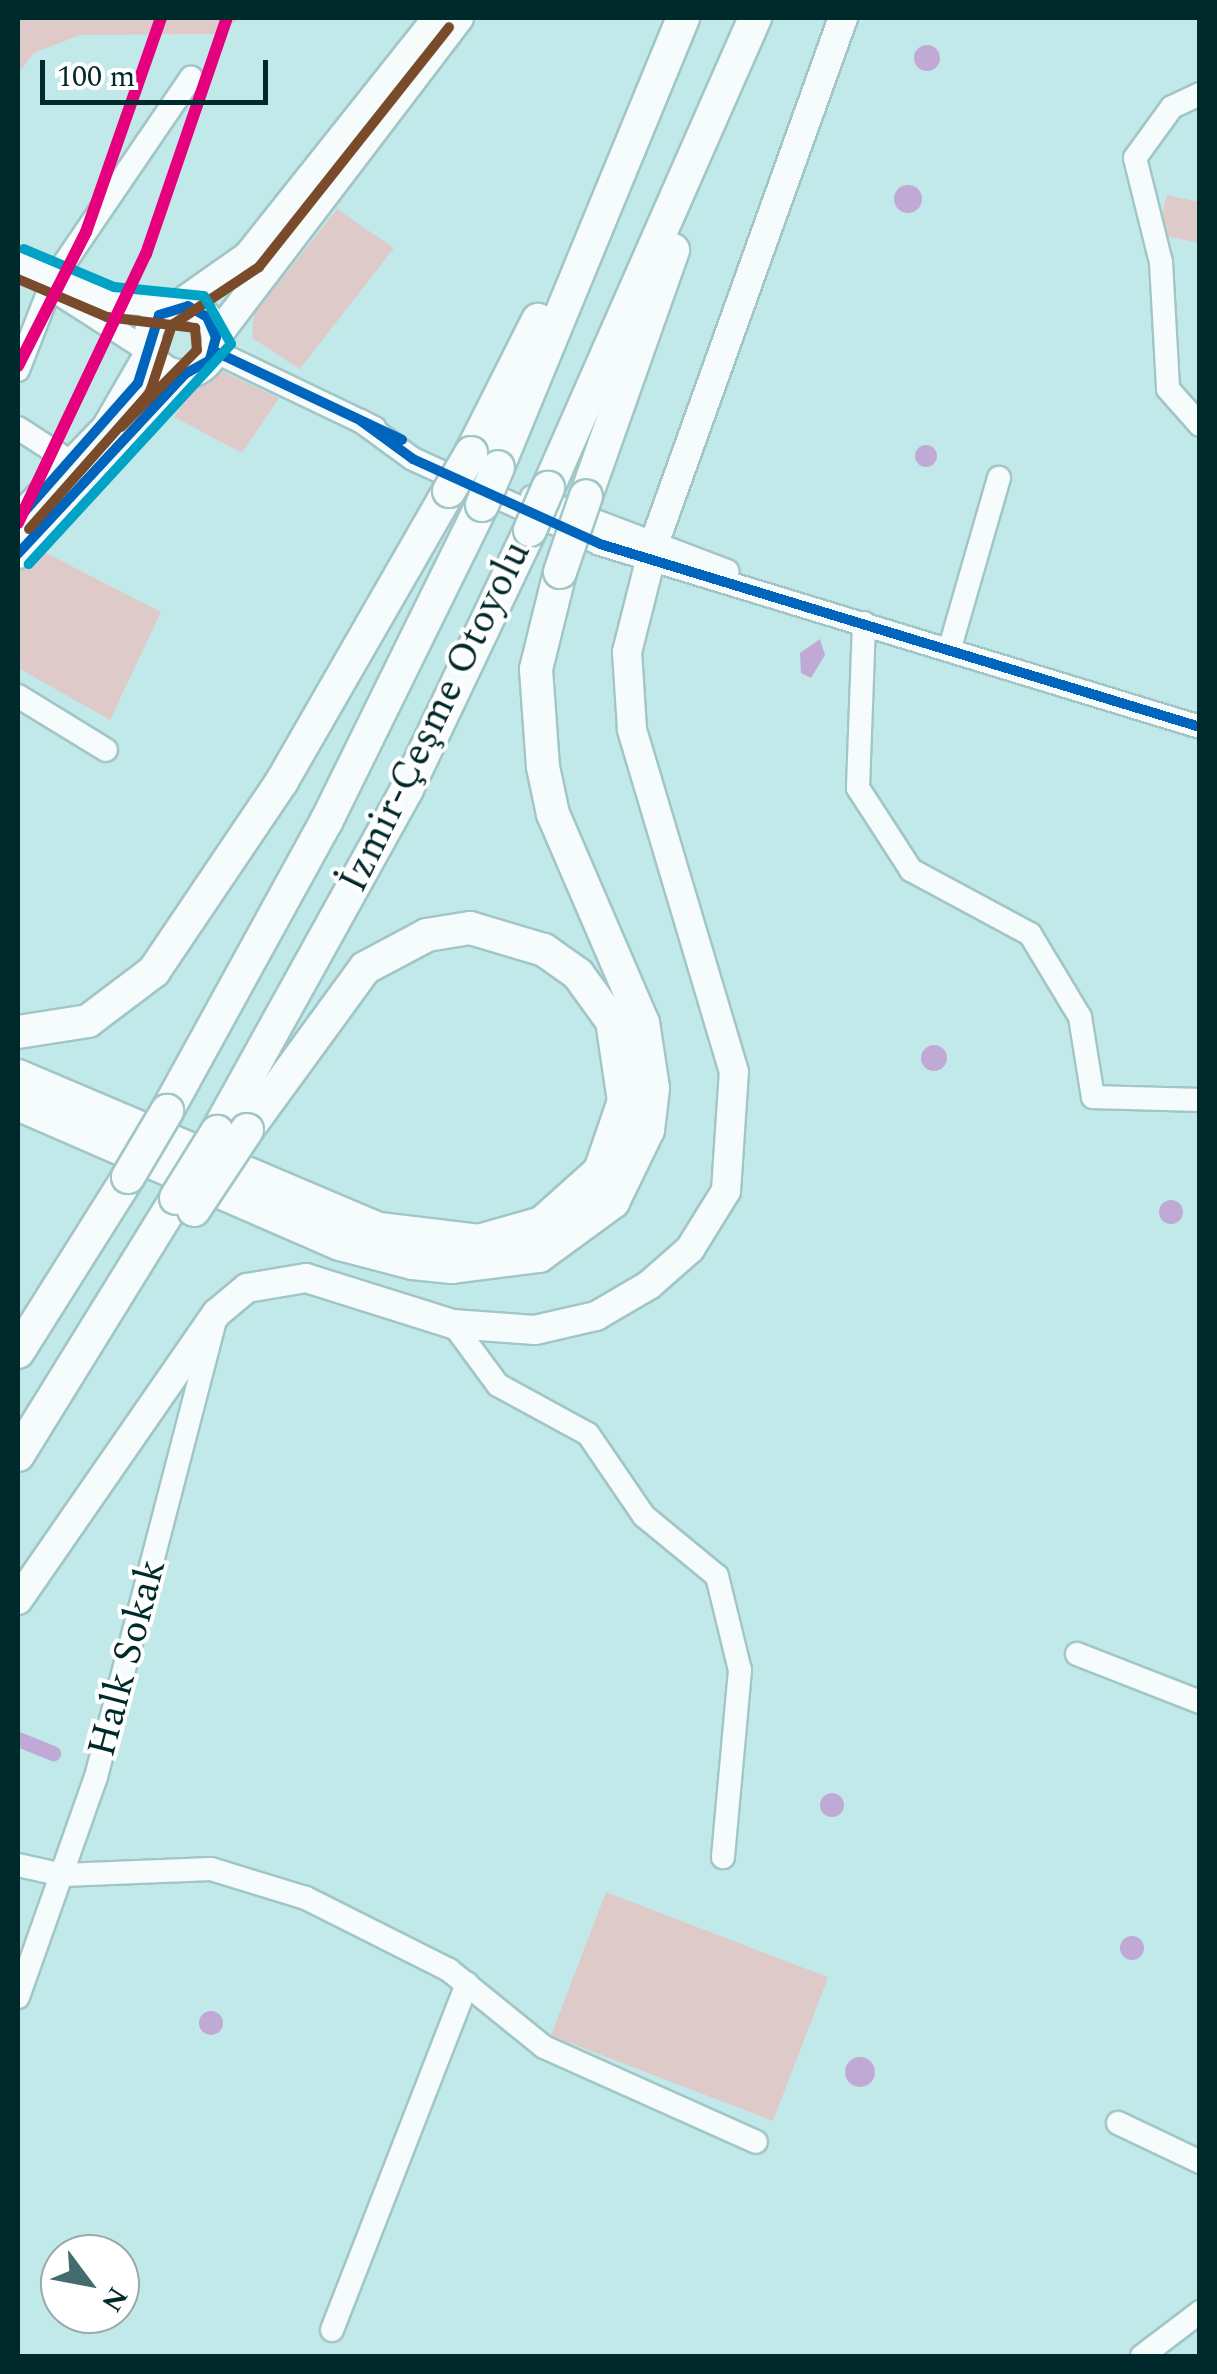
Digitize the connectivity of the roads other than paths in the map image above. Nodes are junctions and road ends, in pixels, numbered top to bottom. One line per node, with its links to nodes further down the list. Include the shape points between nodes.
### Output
1 (437, 18): 12 (main road, via 248,256)
2 (459, 18): 13 (main road)
3 (683, 18): 19 (highway)
4 (754, 18): 34 (highway, İzmir-Çeşme Otoyolu, bridge, via 530,530)
5 (764, 18): 33 (highway, bridge, via 586,496 536,669 552,814 643,1024 653,1088 648,1130 612,1202 539,1256 452,1268 413,1262 340,1244)
6 (843, 18): 23 (main road)
7 (191, 78): 11 (street)
8 (1200, 94): 17 (street, via 1172,108 1135,158 1161,262 1168,389)
9 (18, 262): 11 (street)
10 (18, 276): 11 (street)
11 (51, 285): 12 (street, via 110,302); 14 (street); 15 (street)
12 (176, 306): 13 (main road, via 207,317); 14 (main road, via 152,322)
13 (215, 344): 16 (main road); 23 (street, via 446,475)
14 (150, 352): 16 (main road, via 167,371); 20 (main road, via 138,383)
15 (18, 370)
16 (185, 374): 24 (main road)
17 (1200, 426)
18 (18, 428): 20 (street)
19 (485, 460): 30 (highway, bridge, via 449,491 282,782 154,971 88,1021); 37 (highway, İzmir-Çeşme Otoyolu, bridge, via 482,505 326,822 167,1112)
20 (72, 463): 22 (main road)
21 (999, 478): 26 (street)
22 (18, 519)
23 (653, 552): 25 (street); 36 (main road, via 627,652 628,704 734,1072 726,1191 690,1249 596,1316 535,1330)
24 (18, 554)
25 (864, 623): 26 (street); 32 (street, via 858,788 911,870 1030,934 1080,1017 1093,1097)
26 (951, 644): 28 (street)
27 (18, 696): 29 (street)
28 (1200, 727)
29 (106, 750)
30 (18, 1032)
31 (18, 1076): 34 (highway, via 379,1229 479,1240 542,1224 600,1172 624,1101 612,1021 596,992 544,950 470,928 428,936 352,981)
32 (1200, 1100)
33 (18, 1104)
34 (232, 1131): 38 (highway, bridge)
35 (216, 1313): 36 (main road, via 262,1280 288,1276); 39 (main road); 44 (street, Halk Sokak)
36 (454, 1324): 42 (street, via 498,1385 588,1434 644,1516 717,1576 740,1670)
37 (18, 1352)
38 (18, 1455)
39 (18, 1600)
40 (1077, 1654): 41 (street)
41 (1200, 1702)
42 (722, 1857)
43 (18, 1865): 44 (street)
44 (63, 1876): 45 (street, via 211,1869 260,1881); 46 (street, Halk Sokak)
45 (467, 1983): 48 (street, via 544,2047); 51 (street)
46 (18, 1998)
47 (1118, 2123): 49 (street)
48 (756, 2142)
49 (1200, 2162)
50 (1200, 2312): 52 (street)
51 (332, 2330)
52 (1142, 2356)

